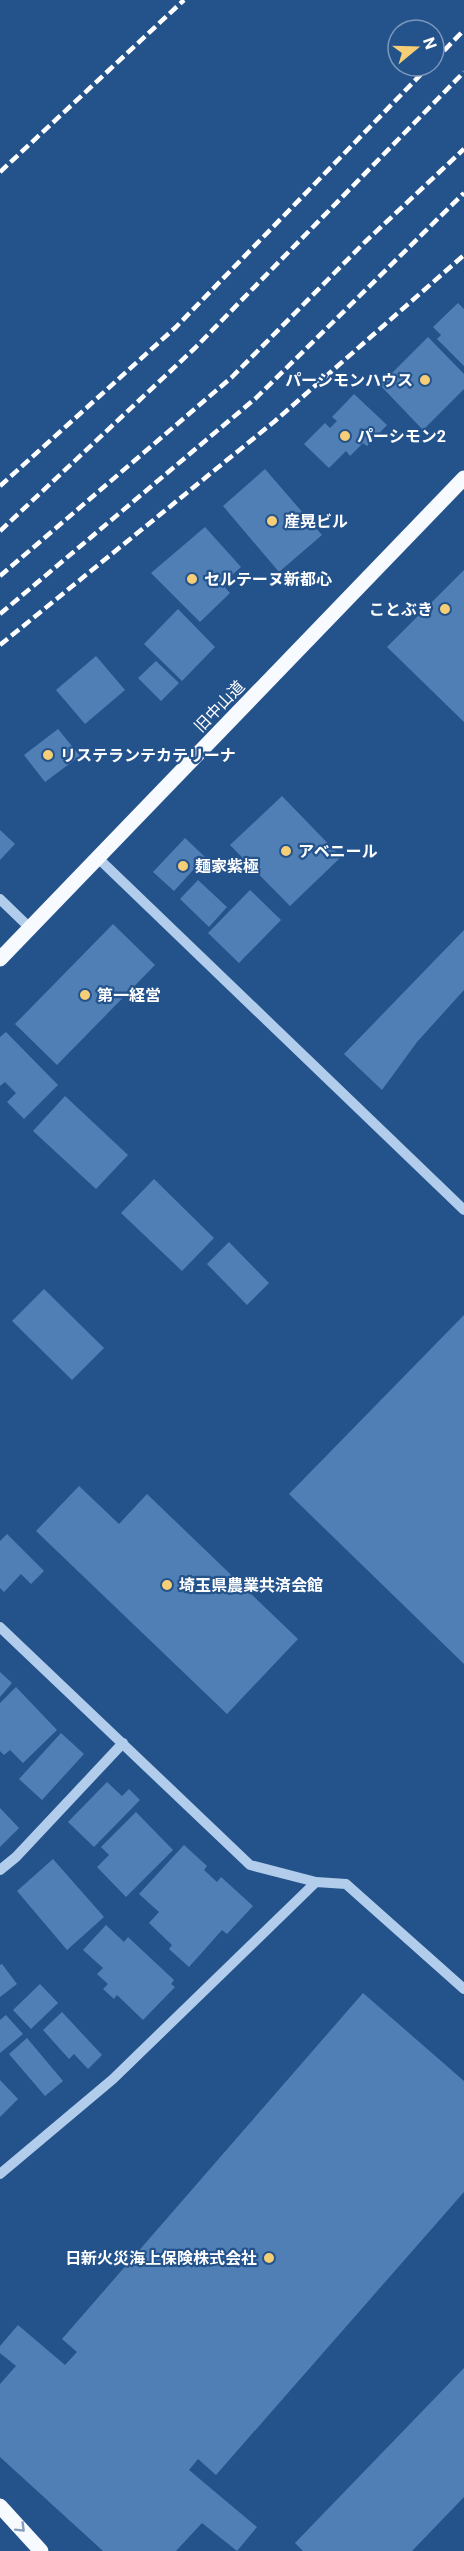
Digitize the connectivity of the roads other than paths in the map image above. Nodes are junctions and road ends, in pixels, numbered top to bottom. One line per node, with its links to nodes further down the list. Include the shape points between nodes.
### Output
1 (464, 478): 2 (main road, 旧中山道)
2 (98, 858): 4 (main road, 旧中山道); 6 (street)
3 (0, 899): 4 (street)
4 (30, 928): 5 (main road, 旧中山道)
5 (0, 960)
6 (464, 1210)
7 (0, 1627): 8 (street)
8 (123, 1743): 9 (street); 10 (street, via 250,1864)
9 (0, 1870)
10 (316, 1882): 11 (street, via 346,1884); 12 (street, via 113,2079)
11 (464, 1989)
12 (0, 2174)
13 (0, 2506): 14 (main road, one-way to 14)
14 (41, 2551)

